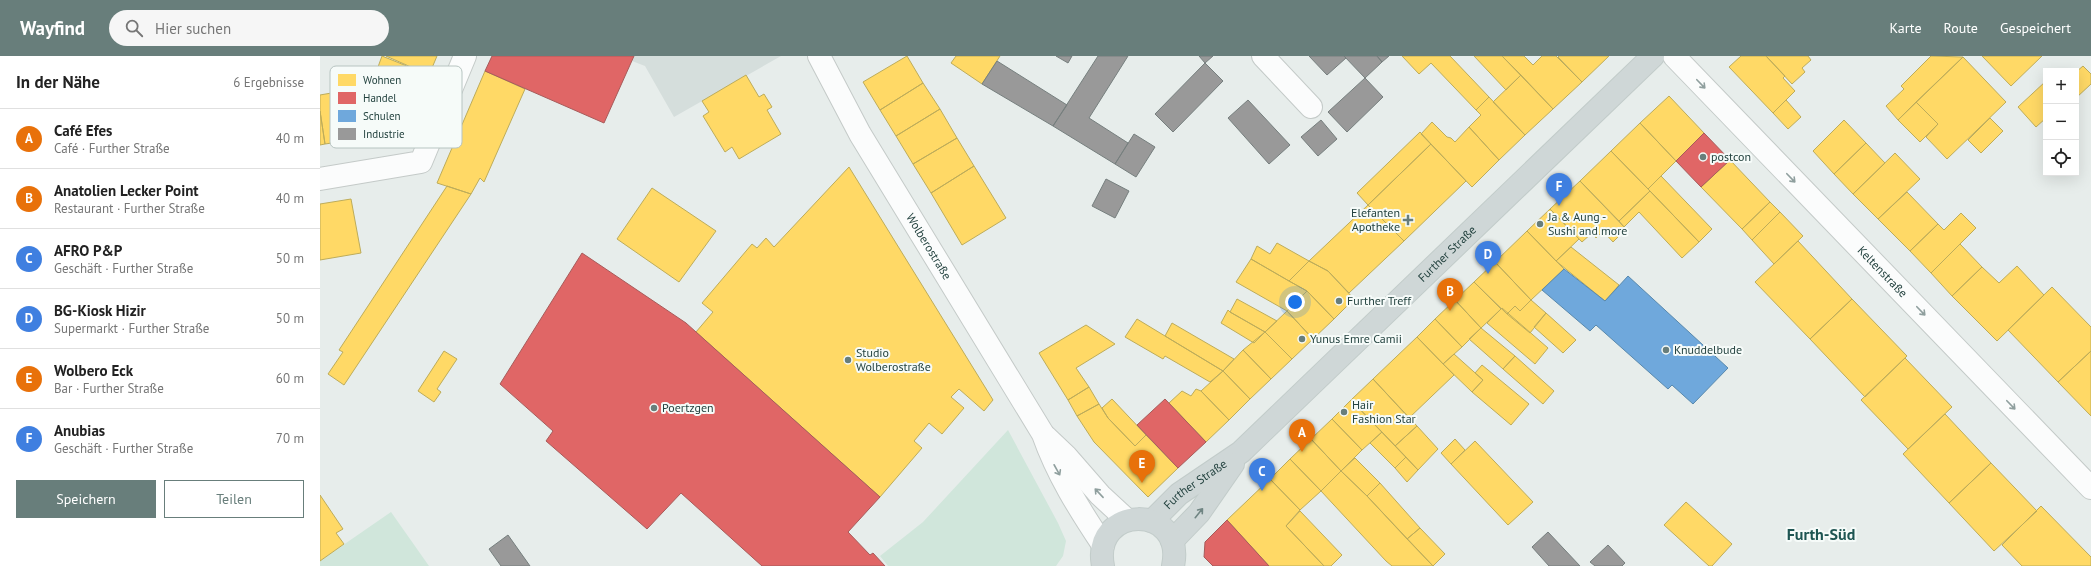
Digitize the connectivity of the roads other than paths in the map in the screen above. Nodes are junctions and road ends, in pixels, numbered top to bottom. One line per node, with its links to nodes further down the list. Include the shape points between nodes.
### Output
1 (466, 56): 6 (street)
2 (819, 56): 10 (street, Wolberostraße, via 860,134)
3 (1263, 56): 7 (street)
4 (1653, 56): 11 (main road, Further Straße)
5 (1674, 56): 12 (street, Keltenstraße, one-way to 12)
6 (462, 66)
7 (1311, 107)
8 (427, 148): 9 (street, via 421,162)
9 (320, 178)
10 (1043, 434): 13 (street, Wolberostraße, one-way to 10); 16 (street, Wolberostraße, one-way to 16, via 1053,463)
11 (1241, 452): 14 (main road, Further Straße, via 1179,494); 15 (main road, Further Straße, one-way to 11, via 1199,513)
12 (2091, 488)
13 (1127, 520): 14 (main road, via 1140,518); 16 (main road, via 1112,529)
14 (1152, 521): 15 (main road, Further Straße, via 1164,529)
15 (1172, 541): 17 (main road, via 1175,555)
16 (1103, 555)
17 (1173, 566)

